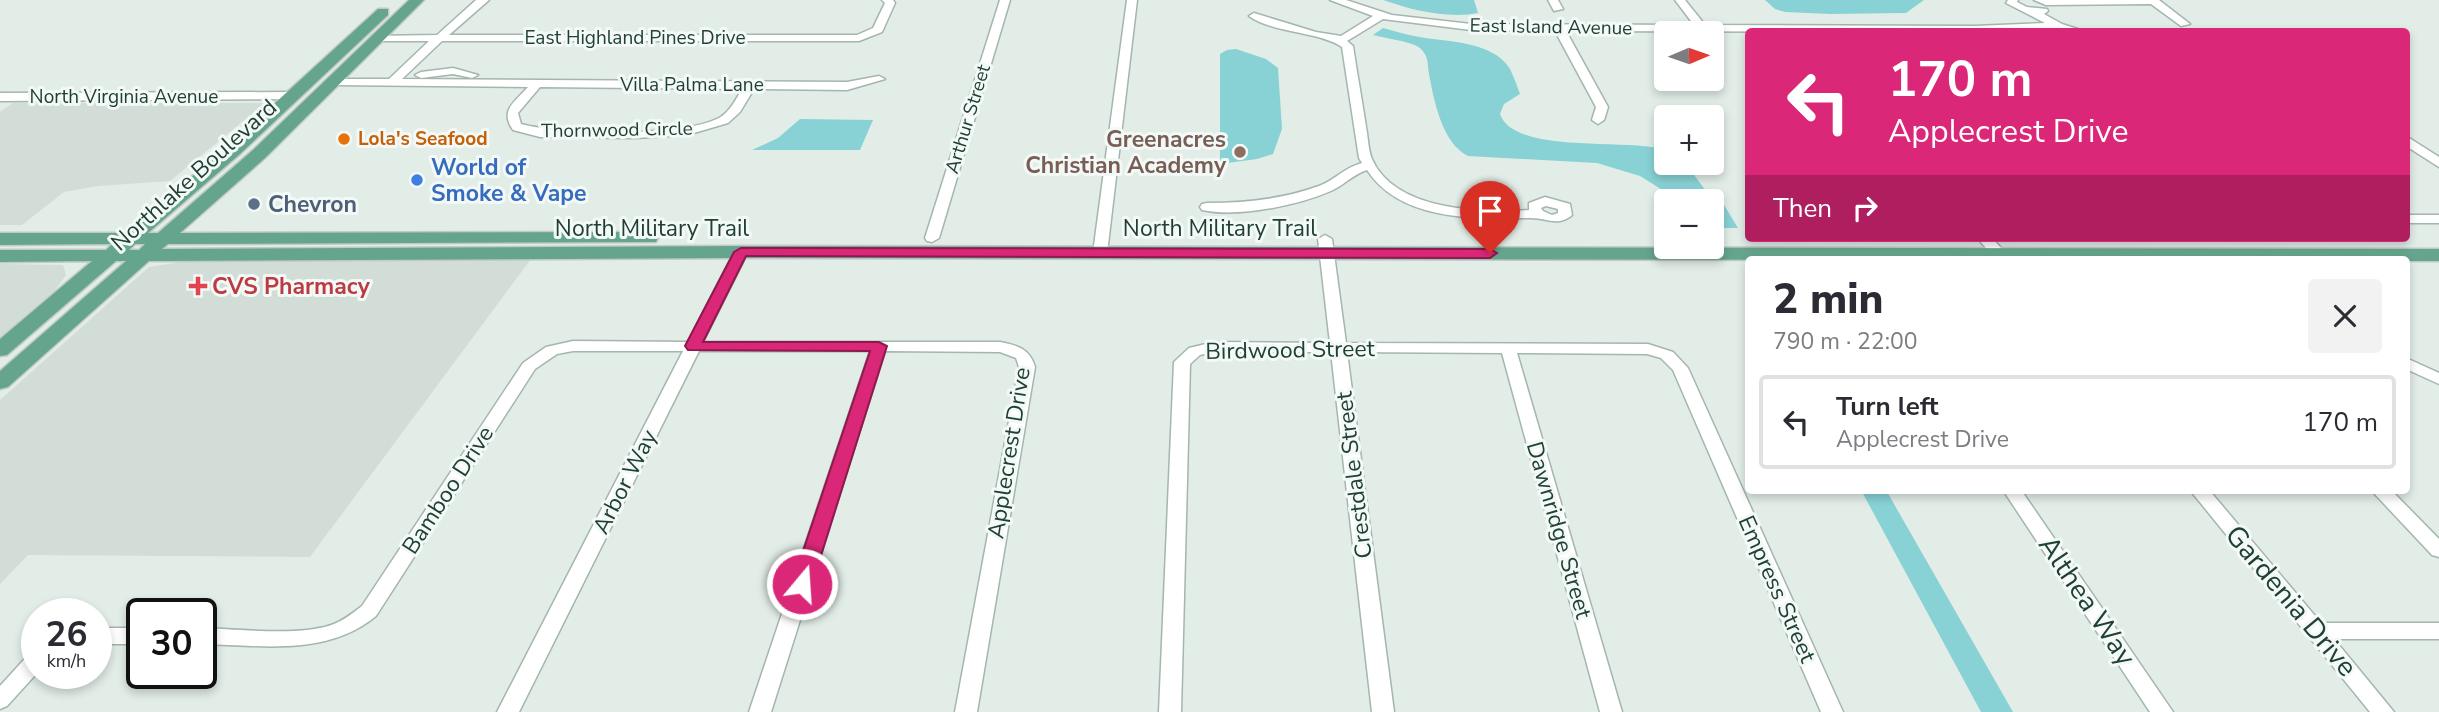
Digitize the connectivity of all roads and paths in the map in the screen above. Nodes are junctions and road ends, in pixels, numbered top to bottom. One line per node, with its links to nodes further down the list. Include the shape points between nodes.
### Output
1 (398, 0): 34 (main road, Northlake Boulevard)
2 (417, 0): 26 (main road, Northlake Boulevard)
3 (484, 0): 27 (street)
4 (887, 0): 27 (street, East Highland Pines Drive, via 890,3 876,33 859,38)
5 (1005, 0): 49 (street, Arthur Street)
6 (1132, 0): 58 (street)
7 (1335, 0): 13 (street, East Island Avenue)
8 (1678, 0): 16 (street, via 1675,6); 17 (street, via 1685,2)
9 (2013, 0): 12 (street, via 2014,5)
10 (2152, 1): 11 (street); 18 (street)
11 (2044, 4): 12 (street); 19 (street, via 2057,17)
12 (2032, 11): 19 (street)
13 (1368, 12): 14 (street, East Island Avenue); 28 (street)
14 (1382, 15): 20 (street, East Island Avenue, via 1471,27); 28 (street)
15 (1254, 16): 28 (street)
16 (1683, 21)
17 (1697, 21)
18 (2185, 24)
19 (2058, 26): 22 (street, East Island Avenue); 23 (street)
20 (1559, 28): 24 (street, East Island Avenue); 36 (street, via 1602,107)
21 (1724, 28): 25 (street, East Island Avenue)
22 (2025, 28)
23 (2066, 28)
24 (1654, 29)
25 (1745, 29)
26 (375, 38): 27 (street, East Highland Pines Drive); 29 (main road, Northlake Boulevard)
27 (439, 38): 30 (street)
28 (1338, 39): 39 (street, via 1347,46)
29 (338, 78): 30 (street, Villa Palma Lane); 45 (main road, Northlake Boulevard)
30 (396, 78): 32 (street, Villa Palma Lane)
31 (879, 79): 33 (street, Villa Palma Lane, via 847,86)
32 (536, 85): 33 (street, Villa Palma Lane); 33 (street, Thornwood Circle, via 512,113 512,120 517,127 540,133 693,131 724,120)
33 (750, 85)
34 (291, 96): 35 (street, North Virginia Avenue); 44 (main road, Northlake Boulevard)
35 (0, 97)
36 (1598, 120)
37 (2410, 143): 38 (street)
38 (2439, 163)
39 (1369, 166): 40 (street, via 1348,172 1329,187 1272,205); 41 (street, via 1389,186 1429,205 1480,216)
40 (1207, 207)
41 (1537, 214)
42 (2410, 219): 43 (street)
43 (2439, 219)
44 (134, 237): 45 (main road, North Military Trail); 50 (main road, North Military Trail); 67 (main road, Northlake Boulevard)
45 (166, 237): 46 (main road, North Military Trail); 64 (main road, Northlake Boulevard)
46 (616, 238): 47 (main road, North Military Trail); 63 (main road, via 569,244 458,246)
47 (756, 238): 48 (main road, North Military Trail); 62 (main road, via 726,246 603,246)
48 (887, 238): 49 (main road, North Military Trail); 61 (main road, via 867,244 770,244)
49 (932, 238): 58 (main road, North Military Trail)
50 (0, 239)
51 (1654, 240): 59 (main road, North Military Trail)
52 (1724, 240): 53 (main road, North Military Trail)
53 (1745, 241)
54 (2410, 241): 55 (main road, North Military Trail)
55 (2439, 241)
56 (1806, 242): 60 (main road, North Military Trail)
57 (2350, 242): 60 (main road, North Military Trail)
58 (1101, 245): 59 (main road, North Military Trail); 61 (main road, North Military Trail)
59 (1326, 246): 60 (main road, North Military Trail); 70 (street, Crestdale Street)
60 (1993, 246): 65 (main road, North Military Trail)
61 (741, 252): 62 (main road, North Military Trail); 68 (street, Arbor Way)
62 (577, 253): 63 (main road, North Military Trail)
63 (440, 254): 64 (main road, North Military Trail)
64 (144, 255): 67 (main road, North Military Trail); 76 (main road, Northlake Boulevard)
65 (2439, 255)
66 (0, 256): 67 (main road, North Military Trail)
67 (110, 256): 72 (main road, Northlake Boulevard)
68 (693, 346): 69 (street, Applecrest Drive); 83 (street, Bamboo Drive, via 573,346 542,355 529,366 359,620 332,633 312,636); 86 (street, Arbor Way)
69 (879, 346): 87 (street); 88 (street, Applecrest Drive, via 1000,347 1017,351 1026,361)
70 (1339, 347): 71 (street, Birdwood Street); 89 (street, Birdwood Street, via 1204,348 1182,362); 90 (street, Crestdale Street)
71 (1508, 348): 73 (street, Birdwood Street, via 1648,349); 91 (street, Dawnridge Street)
72 (0, 350)
73 (1667, 355): 92 (street, Empress Street, via 1680,368)
74 (2410, 365): 75 (street)
75 (2439, 379)
76 (0, 382)
77 (2015, 494): 93 (street, Althea Way)
78 (2202, 494): 81 (street, Gardenia Drive)
79 (2384, 494): 80 (street)
80 (2439, 550)
81 (2317, 631): 82 (street); 94 (street, Gardenia Drive)
82 (2439, 631)
83 (217, 636)
84 (21, 677): 85 (street)
85 (0, 700)
86 (508, 712)
87 (760, 712)
88 (966, 712)
89 (1170, 712)
90 (1382, 712)
91 (1611, 712)
92 (1832, 712)
93 (2162, 712)
94 (2383, 712)

